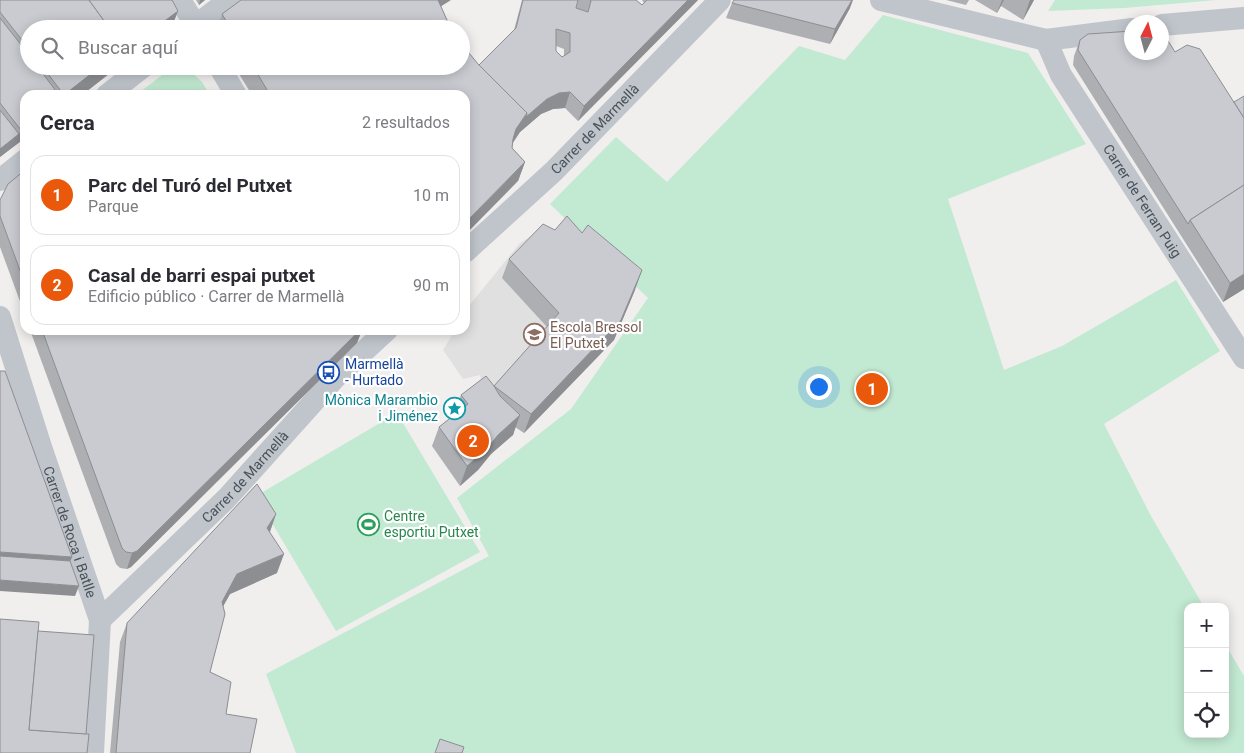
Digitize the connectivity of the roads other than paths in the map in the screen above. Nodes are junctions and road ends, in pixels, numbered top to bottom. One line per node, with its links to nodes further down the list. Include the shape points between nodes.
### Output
1 (180, 0): 6 (street)
2 (229, 0): 7 (street)
3 (720, 0): 17 (street, Carrer de Marmellà, via 554,171)
4 (881, 0): 10 (street)
5 (1244, 18): 8 (street)
6 (191, 20)
7 (204, 20)
8 (1169, 24)
9 (1124, 30): 10 (street)
10 (1046, 40): 20 (street, Carrer de Ferran Puig, via 1061,75)
11 (133, 75): 13 (street)
12 (224, 75): 14 (street)
13 (114, 90)
14 (233, 90)
15 (20, 164): 16 (street)
16 (0, 180)
17 (470, 247)
18 (0, 317): 21 (street, Carrer de Roca i Batlle)
19 (376, 335): 21 (street, Carrer de Marmellà, via 227,498)
20 (1244, 358)
21 (100, 620): 22 (street, Carrer de Roca i Batlle)
22 (93, 753)

